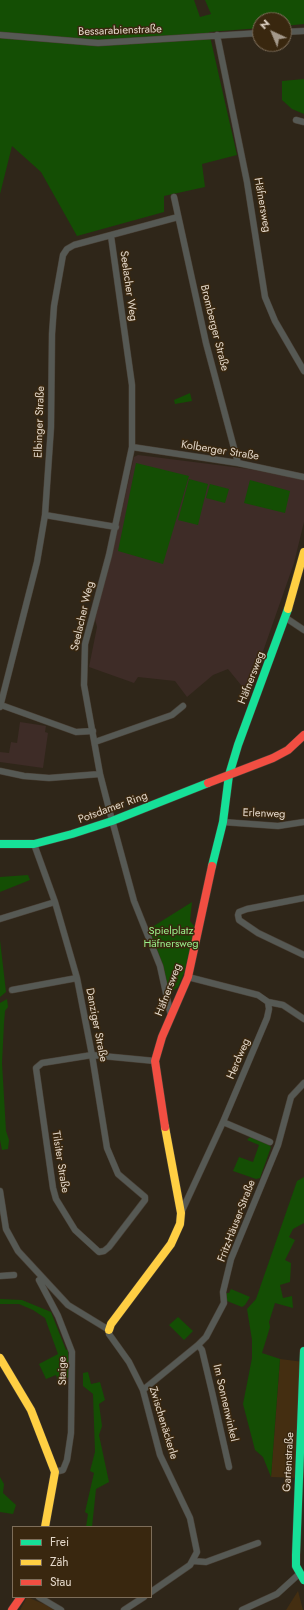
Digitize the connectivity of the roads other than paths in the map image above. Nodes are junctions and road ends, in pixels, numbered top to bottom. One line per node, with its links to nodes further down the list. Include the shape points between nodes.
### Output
1 (304, 31): 2 (street)
2 (292, 32)
3 (252, 33): 5 (street, Bessarabienstraße)
4 (0, 35): 5 (street, Bessarabienstraße, via 98,43)
5 (217, 35): 11 (street, Häfnersweg, via 247,182 265,297 275,321)
6 (296, 120): 7 (street)
7 (304, 122)
8 (174, 197): 9 (street, Bromberger Straße)
9 (178, 217): 10 (street, Elbinger Straße); 13 (street, Bromberger Straße, via 206,343)
10 (111, 236): 12 (street, Seelacher Weg, via 132,385); 15 (street, Elbinger Straße, via 74,244 63,255 52,334 51,427)
11 (304, 371)
12 (132, 448): 13 (street, Kolberger Straße); 16 (street, Seelacher Weg)
13 (238, 463): 14 (street, Kolberger Straße)
14 (304, 477)
15 (45, 515): 16 (street); 20 (street, Elbinger Straße, via 37,562)
16 (116, 527): 22 (street, Seelacher Weg, via 85,644 84,685)
17 (304, 552): 18 (street, Häfnersweg)
18 (286, 618): 19 (street); 27 (street, Häfnersweg, via 238,744)
19 (304, 630)
20 (0, 706): 22 (street, via 76,732)
21 (183, 706): 24 (street, via 172,715)
22 (93, 731): 24 (street, Seelacher Weg)
23 (304, 735): 27 (street, Potsdamer Ring, via 288,750)
24 (95, 742): 26 (street, Seelacher Weg)
25 (0, 771): 26 (street, via 49,778)
26 (100, 774): 28 (street, Seelacher Weg)
27 (229, 775): 28 (street, Potsdamer Ring); 29 (street, Häfnersweg)
28 (112, 821): 32 (street, Potsdamer Ring); 41 (street, Seelacher Weg, via 134,902 160,966)
29 (223, 822): 30 (street, Erlenweg, via 278,826); 37 (street, Häfnersweg)
30 (304, 822)
31 (0, 844): 32 (street, Potsdamer Ring)
32 (34, 844): 34 (street, Danziger Straße)
33 (304, 898): 36 (street, via 239,912 239,920 258,933)
34 (55, 902): 35 (street); 38 (street, Danziger Straße)
35 (0, 919)
36 (304, 955)
37 (188, 977): 40 (street, via 258,995); 41 (street, Häfnersweg)
38 (77, 978): 39 (street); 43 (street, Danziger Straße)
39 (12, 990)
40 (268, 1002): 42 (street, via 283,1005); 46 (street, Herdweg, via 270,1010)
41 (171, 1017): 44 (street, Häfnersweg)
42 (304, 1019)
43 (92, 1055): 44 (street); 50 (street, Danziger Straße, via 110,1157 118,1174 142,1194 145,1200 109,1247); 50 (street, Tilsiter Straße, via 42,1063 36,1068 56,1199 75,1230)
44 (155, 1061): 49 (street, Häfnersweg)
45 (304, 1083): 55 (street, Fritz-Häuser-Straße, via 291,1097 278,1145 231,1259 223,1292 224,1303 206,1336)
46 (223, 1122): 47 (street); 49 (street, Herdweg)
47 (270, 1142)
48 (0, 1191): 51 (street, Zwischenäckerle, via 6,1229 18,1251)
49 (181, 1212): 54 (street, Häfnersweg, via 180,1224 171,1244)
50 (99, 1252)
51 (34, 1271): 54 (street, Zwischenäckerle, via 68,1305); 60 (street, Staige, via 61,1322 72,1352 72,1433 63,1470)
52 (14, 1275): 53 (street)
53 (0, 1276)
54 (109, 1330): 58 (street, Zwischenäckerle)
55 (198, 1345): 58 (street, Fritz-Häuser-Straße); 59 (street, Im Sonnenwinkel, via 202,1350)
56 (304, 1351): 64 (street, Gartenstraße, via 296,1555 296,1566)
57 (0, 1358): 60 (street, via 31,1410)
58 (143, 1390): 63 (street, Zwischenäckerle, via 160,1455 190,1518 197,1552)
59 (229, 1466)
60 (56, 1472): 61 (street)
61 (45, 1526)
62 (258, 1543): 63 (street, via 206,1562)
63 (193, 1561): 65 (street)
64 (302, 1577): 72 (street, Gartenstraße, via 277,1594)
65 (152, 1591)
66 (20, 1598): 69 (street)
67 (41, 1598): 70 (street)
68 (142, 1598): 71 (street)
69 (12, 1610)
70 (61, 1610)
71 (124, 1610)
72 (242, 1610)

